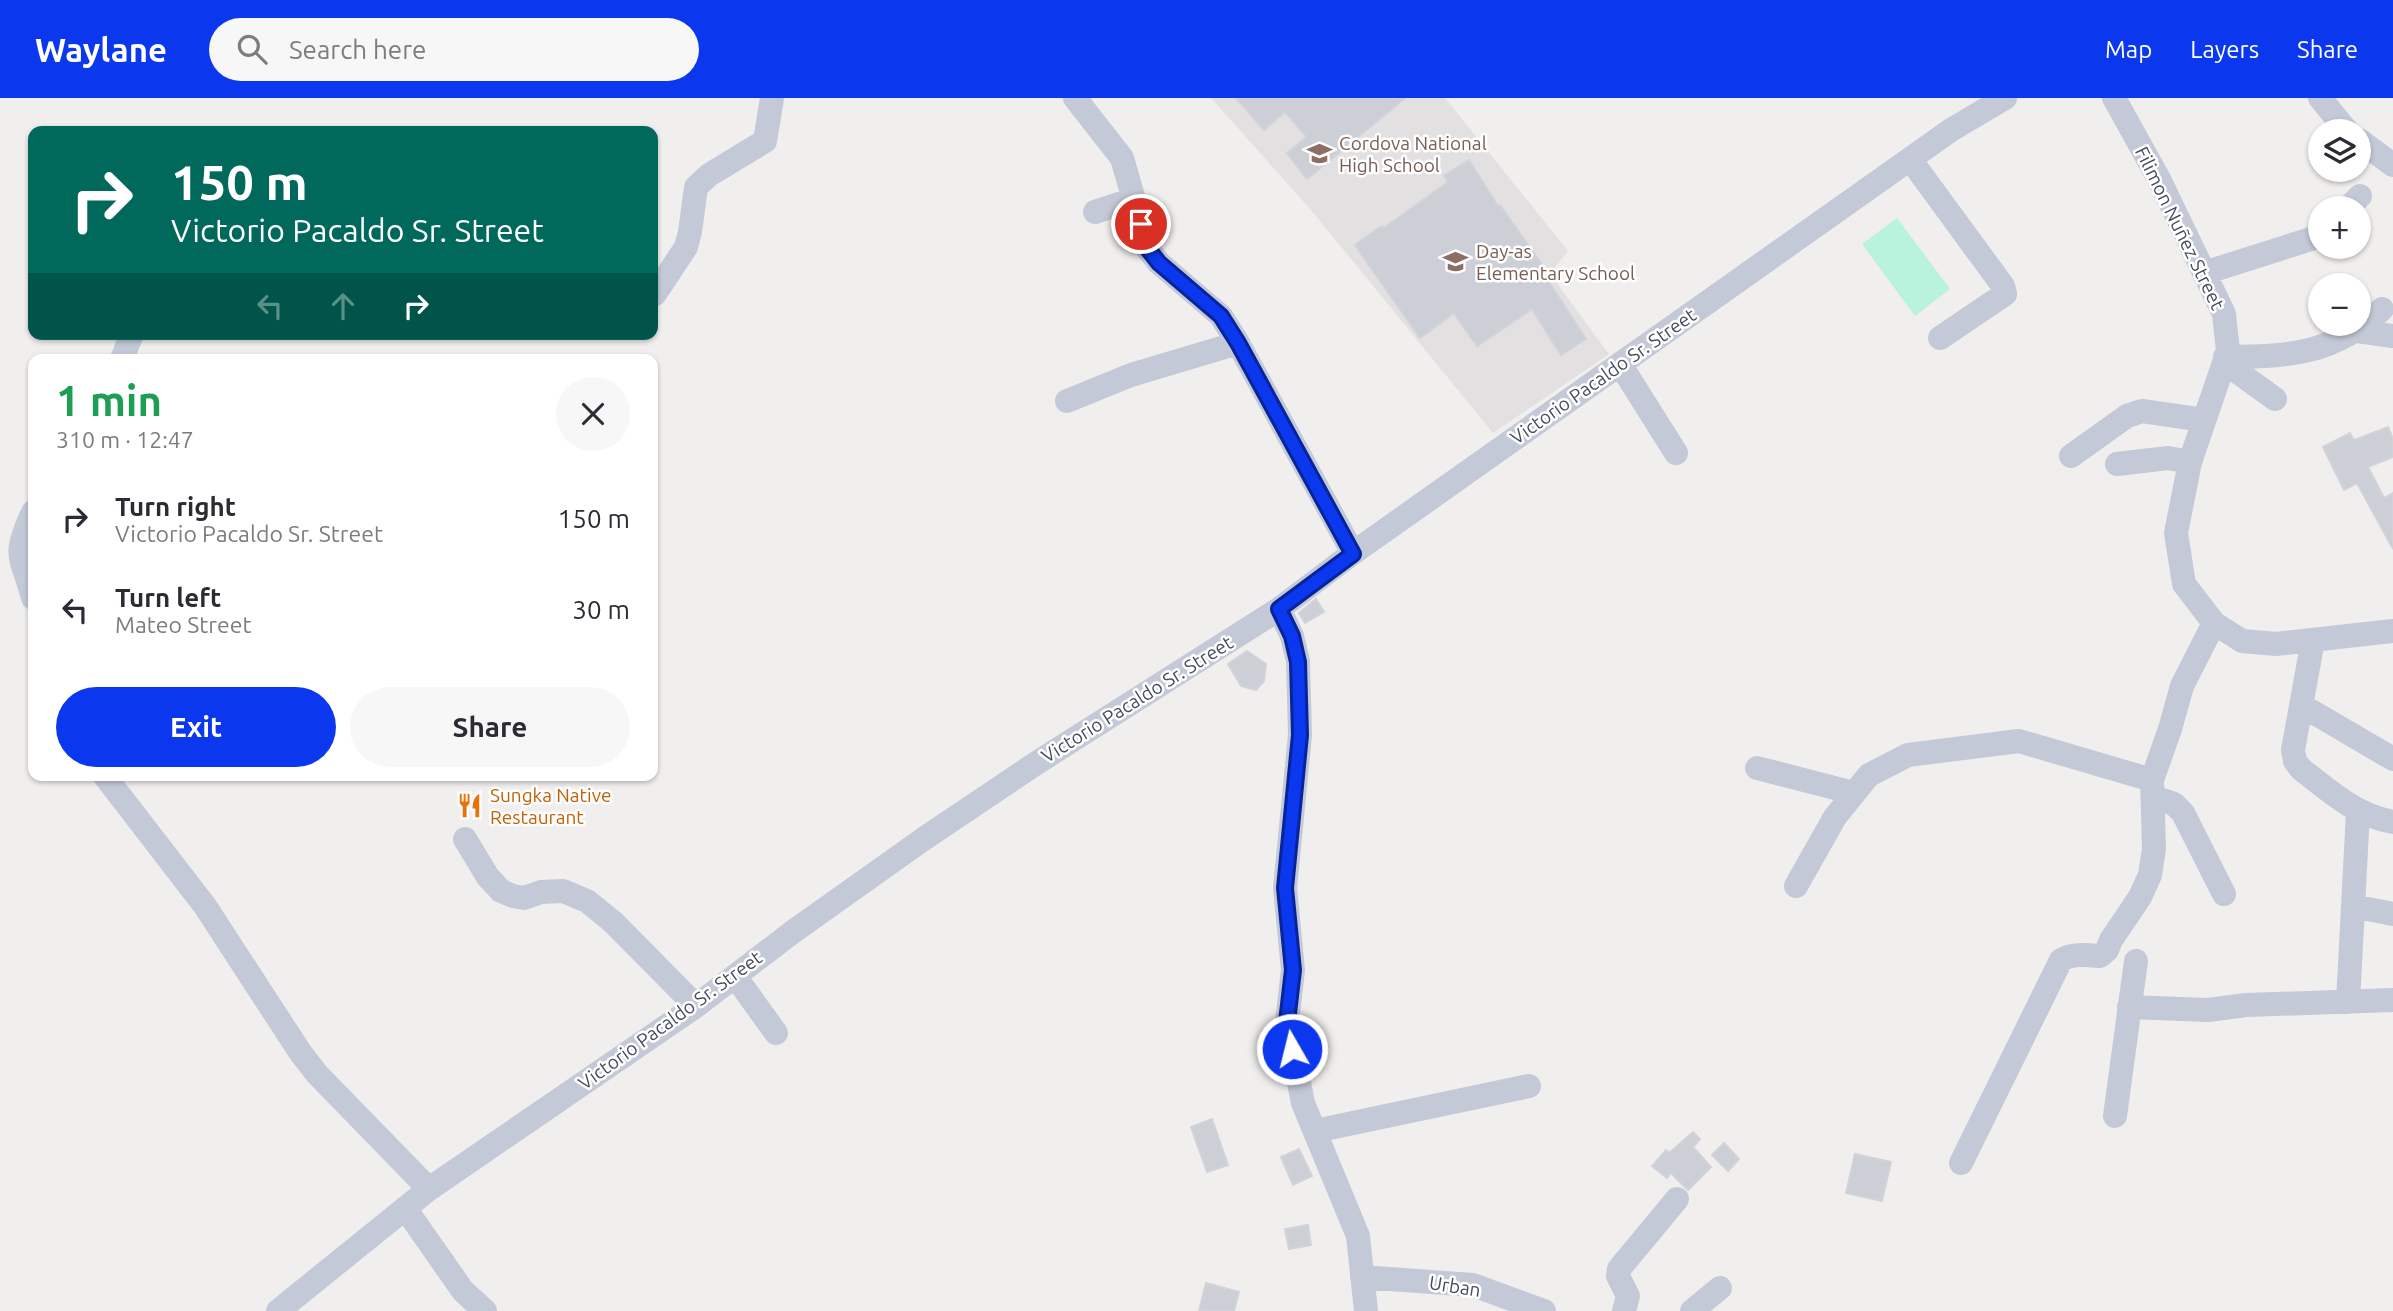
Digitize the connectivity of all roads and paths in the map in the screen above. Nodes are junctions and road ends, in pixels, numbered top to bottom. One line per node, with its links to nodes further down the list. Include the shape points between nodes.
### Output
1 (772, 98): 14 (street, via 765,141 696,187 686,247)
2 (1075, 98): 10 (street, via 1122,159)
3 (2005, 98): 8 (street, Victorio Pacaldo Sr. Street)
4 (2114, 98): 13 (street, Filimon Nuñez Street)
5 (2320, 98): 6 (street)
6 (2337, 119)
7 (2371, 149): 9 (street)
8 (1910, 159): 20 (street, via 2005,294); 23 (street, Victorio Pacaldo Sr. Street)
9 (2393, 165)
10 (1134, 199): 11 (street); 21 (street, via 1148,249 1221,316)
11 (1095, 212)
12 (2308, 240): 13 (street)
13 (2204, 273): 22 (street, Filimon Nuñez Street, via 2224,314)
14 (658, 288)
15 (2382, 309): 16 (street)
16 (2371, 319)
17 (2371, 333): 19 (street)
18 (2348, 336): 22 (street, via 2290,356)
19 (2393, 336)
20 (1940, 338)
21 (1238, 343): 25 (street, via 1130,375); 32 (street)
22 (2225, 359): 24 (street); 26 (street, Filimon Nuñez Street)
23 (1620, 364): 27 (street); 32 (street, Victorio Pacaldo Sr. Street)
24 (2275, 399)
25 (1067, 401)
26 (2204, 420): 28 (street, via 2142,411 2127,415); 29 (street, Filimon Nuñez Street)
27 (1676, 453)
28 (2071, 456)
29 (2190, 461): 30 (street, via 2168,458); 35 (street, Filimon Nuñez Street, via 2176,533 2184,584)
30 (2117, 464)
31 (28, 524): 33 (street, via 19,550)
32 (1353, 554): 34 (street, Victorio Pacaldo Sr. Street)
33 (28, 583)
34 (1279, 609): 52 (street, Victorio Pacaldo Sr. Street, via 925,838); 60 (street, via 1298,662 1299,723 1285,888 1293,970 1287,1022 1303,1103)
35 (2214, 623): 37 (street, Filimon Nuñez Street, via 2242,641); 42 (street, via 2182,686)
36 (2393, 631): 37 (street, Filimon Nuñez Street)
37 (2313, 640): 38 (street)
38 (2301, 705): 39 (street); 44 (street, via 2295,761)
39 (2393, 760)
40 (1757, 768): 43 (street)
41 (109, 781): 62 (street, via 205,906 317,1074)
42 (2153, 788): 43 (street, via 2019,741 1908,754 1869,775); 48 (street, via 2183,813); 61 (street, via 2154,849 2140,897 2100,956 2061,960)
43 (1854, 793): 47 (street)
44 (2358, 812): 45 (street); 49 (street)
45 (2393, 822)
46 (465, 839): 55 (street, via 501,891 524,898 563,891 587,901)
47 (1796, 886)
48 (2224, 894)
49 (2353, 906): 50 (street); 54 (street)
50 (2393, 914)
51 (2136, 961): 56 (street)
52 (735, 976): 55 (street, Victorio Pacaldo Sr. Street); 57 (street)
53 (2393, 1000): 54 (street)
54 (2348, 1002): 56 (street, via 2208,1010)
55 (696, 1006): 62 (street, Victorio Pacaldo Sr. Street)
56 (2129, 1007): 59 (street)
57 (776, 1033)
58 (1529, 1086): 60 (street)
59 (2115, 1116)
60 (1315, 1131): 65 (street, via 1358,1236)
61 (1961, 1163)
62 (429, 1189): 64 (street, Victorio Pacaldo Sr. Street)
63 (1677, 1199): 71 (street, via 1619,1269 1629,1296)
64 (405, 1208): 67 (street, Victorio Pacaldo Sr. Street); 68 (street, via 463,1291)
65 (1362, 1277): 69 (street); 70 (street, Urban, via 1473,1285)
66 (1720, 1288): 72 (street)
67 (278, 1311)
68 (485, 1311)
69 (1366, 1311)
70 (1544, 1311)
71 (1624, 1311)
72 (1692, 1311)

